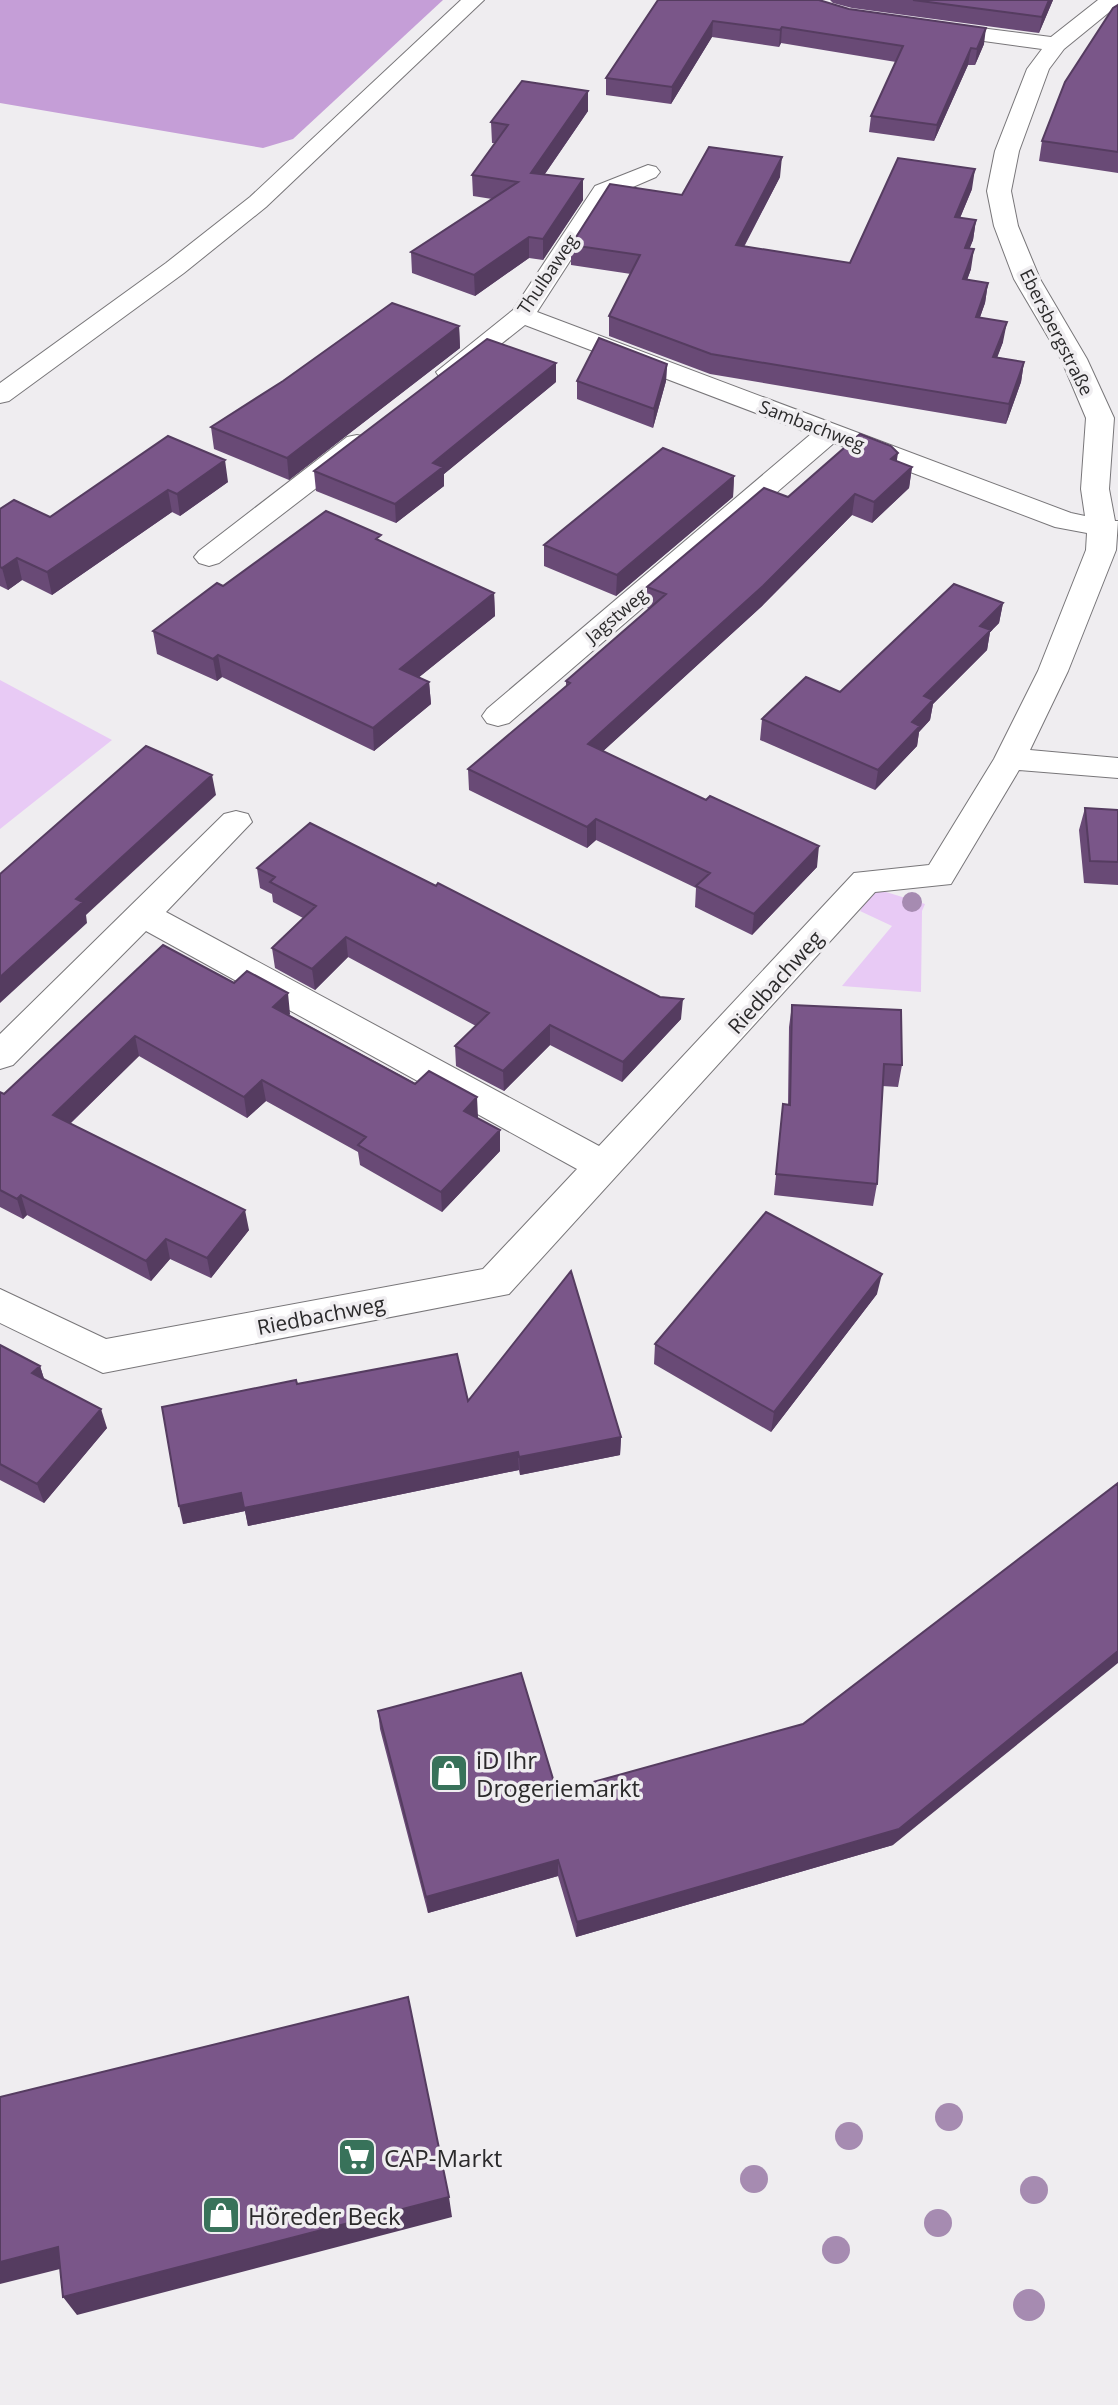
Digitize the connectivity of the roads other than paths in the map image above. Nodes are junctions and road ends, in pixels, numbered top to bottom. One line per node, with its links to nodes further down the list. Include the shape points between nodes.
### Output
1 (473, 0): 8 (street, via 258,202)
2 (1111, 0): 4 (street, Ebersbergstraße)
3 (918, 26): 4 (street)
4 (1056, 44): 11 (street, Ebersbergstraße, via 1027,92 999,191 1006,226 1027,279 1074,359 1100,418 1095,489)
5 (648, 172): 6 (street, Thulbaweg, via 603,191)
6 (522, 315): 7 (street, Thulbaweg); 10 (street, Sambachweg)
7 (425, 390)
8 (0, 396)
9 (382, 423): 12 (street)
10 (830, 432): 11 (street, Sambachweg, via 1065,521); 13 (street, Jagstweg)
11 (1110, 529): 14 (street, Ebersbergstraße, via 1054,671)
12 (209, 557)
13 (498, 716)
14 (1010, 759): 15 (street); 17 (street, Ebersbergstraße)
15 (1118, 768)
16 (236, 822): 18 (street)
17 (939, 876): 20 (street, Riedbachweg, via 866,881)
18 (144, 915): 19 (street); 20 (street)
19 (0, 1056)
20 (605, 1167): 21 (street, Riedbachweg, via 495,1283 103,1356)
21 (0, 1305)

